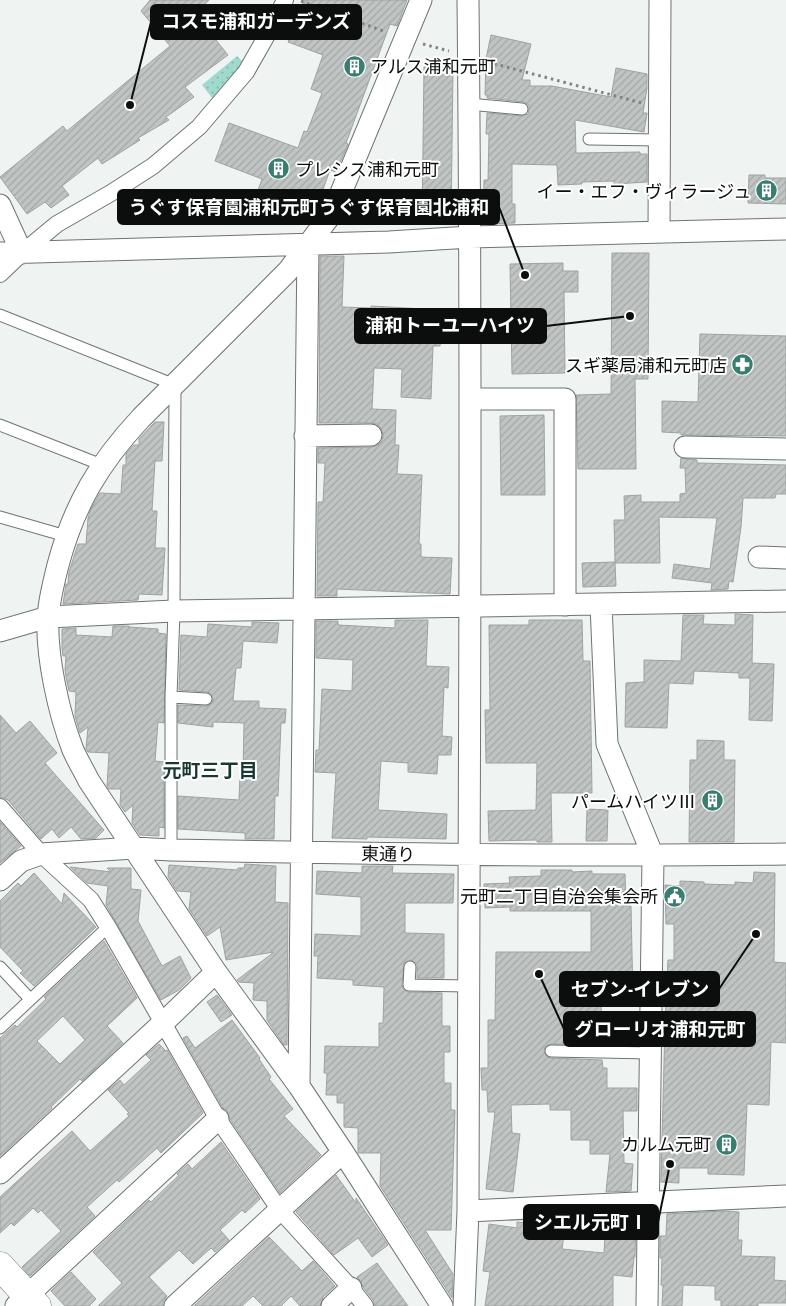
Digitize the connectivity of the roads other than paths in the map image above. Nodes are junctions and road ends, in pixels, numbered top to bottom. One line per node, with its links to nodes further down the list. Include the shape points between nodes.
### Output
1 (284, 0): 15 (street, via 246,72 200,127 153,166 57,224)
2 (421, 0): 13 (street, via 332,212)
3 (468, 0): 5 (street)
4 (660, 0): 8 (street)
5 (469, 104): 6 (lane); 12 (street)
6 (522, 109)
7 (589, 139): 8 (lane)
8 (659, 140): 11 (street)
9 (0, 205): 15 (street)
10 (786, 229): 11 (street)
11 (659, 232): 12 (street)
12 (470, 237): 13 (street); 19 (street)
13 (308, 243): 15 (street); 18 (street, via 288,271); 21 (street)
14 (0, 253): 15 (street)
15 (22, 253): 16 (street)
16 (0, 274)
17 (0, 315): 18 (lane)
18 (175, 385): 25 (street, via 122,439); 35 (lane)
19 (471, 400): 31 (street); 32 (street, via 565,399)
20 (0, 425): 25 (lane)
21 (305, 436): 22 (street); 34 (street)
22 (371, 436)
23 (685, 447): 24 (street)
24 (786, 448)
25 (102, 465): 27 (street)
26 (0, 517): 27 (lane)
27 (66, 536): 36 (street, via 54,578)
28 (759, 557): 29 (street)
29 (786, 558)
30 (786, 601): 33 (street)
31 (470, 605): 32 (street); 34 (street); 46 (street)
32 (565, 605): 33 (street)
33 (602, 605): 47 (street, via 608,744)
34 (304, 608): 35 (street); 43 (street)
35 (174, 611): 36 (street); 38 (lane)
36 (48, 617): 37 (street); 41 (street, via 54,680 74,752 89,781)
37 (0, 631)
38 (171, 697): 39 (lane); 42 (lane)
39 (206, 699)
40 (0, 807): 44 (street)
41 (134, 848): 42 (street, 東通り); 44 (street, 東通り); 52 (street)
42 (170, 850): 43 (street, 東通り)
43 (301, 852): 46 (street, 東通り); 59 (street)
44 (41, 854): 48 (street, 東通り, via 21,861); 49 (street, via 91,900)
45 (786, 854): 47 (street, 東通り)
46 (468, 855): 47 (street, 東通り); 53 (street)
47 (653, 856): 58 (street)
48 (1, 878)
49 (108, 927): 54 (lane); 55 (street)
50 (0, 967): 54 (lane)
51 (410, 967): 53 (lane, via 409,985)
52 (216, 972): 55 (street); 59 (street)
53 (468, 986): 66 (street)
54 (30, 999): 56 (lane)
55 (163, 1023): 60 (street); 62 (street)
56 (0, 1028)
57 (551, 1051): 58 (lane)
58 (650, 1053): 64 (street)
59 (299, 1086): 61 (street)
60 (218, 1119): 65 (street); 69 (street)
61 (343, 1152): 65 (street); 73 (street)
62 (0, 1173)
63 (786, 1196): 64 (street)
64 (648, 1204): 66 (street); 75 (street)
65 (279, 1209): 68 (street); 70 (street)
66 (468, 1211): 74 (street)
67 (0, 1266): 69 (street)
68 (352, 1288): 71 (street); 72 (street)
69 (27, 1303)
70 (175, 1306)
71 (332, 1306)
72 (365, 1306)
73 (442, 1306)
74 (464, 1306)
75 (647, 1306)

